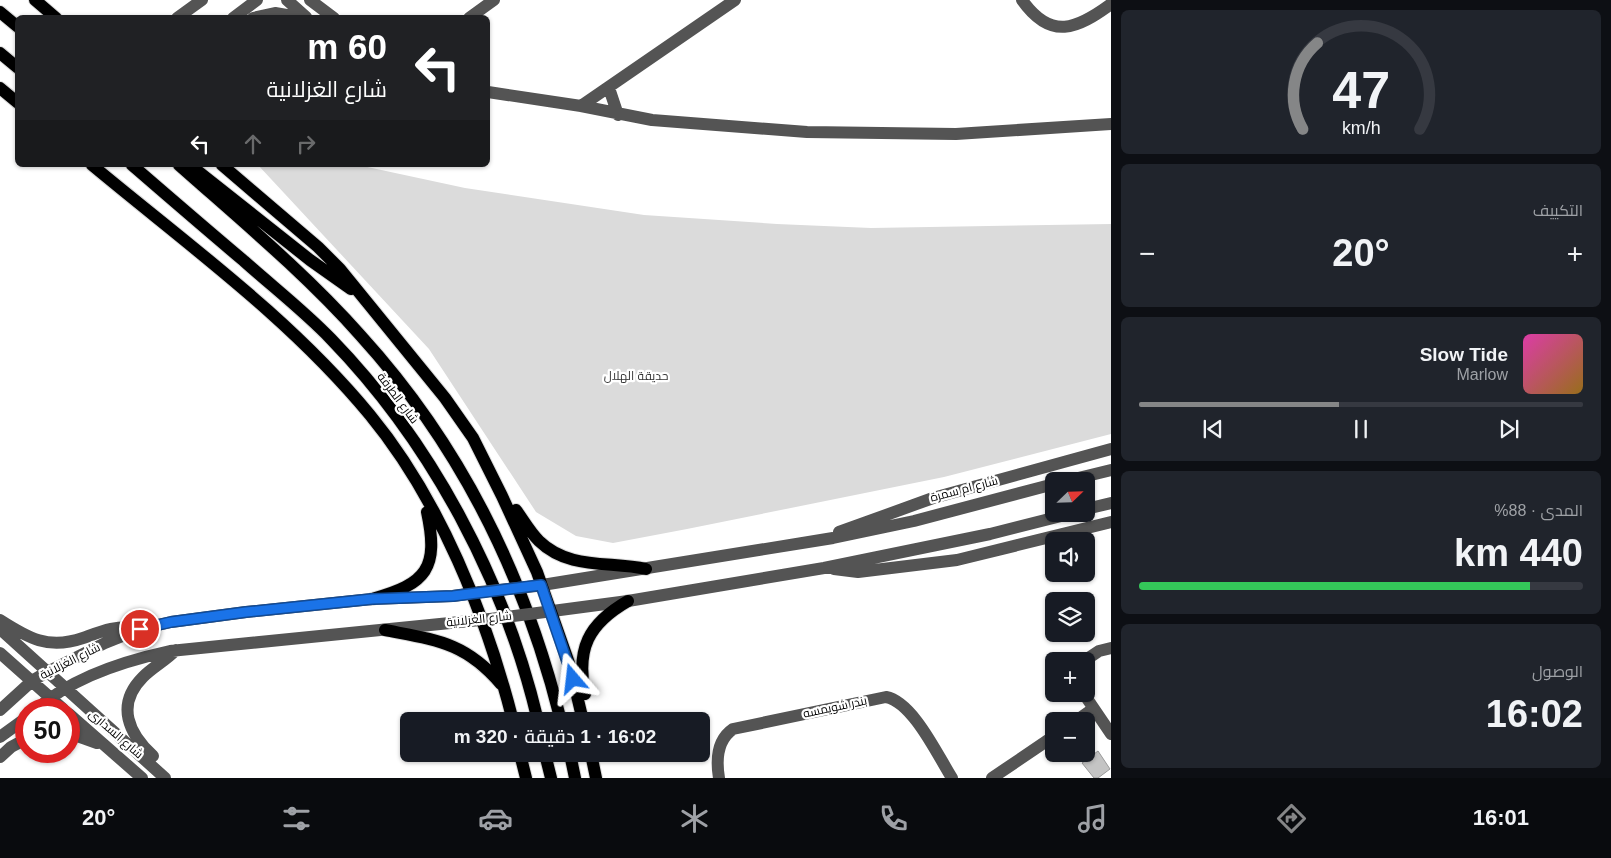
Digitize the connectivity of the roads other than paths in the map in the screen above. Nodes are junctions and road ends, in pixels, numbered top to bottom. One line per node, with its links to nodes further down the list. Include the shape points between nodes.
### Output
1 (35, 0): 12 (main road)
2 (201, 0): 13 (street)
3 (257, 0): 14 (street)
4 (287, 0): 17 (street)
5 (310, 0): 18 (street)
6 (324, 0): 19 (street)
7 (494, 0): 20 (street)
8 (735, 0): 25 (street)
9 (1022, 0): 10 (street, via 1039,20 1062,27 1084,23)
10 (1111, 4)
11 (0, 12): 21 (main road)
12 (52, 15)
13 (181, 15)
14 (237, 15)
15 (266, 15): 16 (street)
16 (287, 15)
17 (302, 15)
18 (329, 15)
19 (330, 15)
20 (473, 15)
21 (15, 24)
22 (0, 53): 23 (main road)
23 (15, 66)
24 (0, 88): 27 (main road)
25 (609, 88): 28 (street); 29 (street)
26 (490, 92): 28 (street)
27 (15, 100)
28 (581, 106): 29 (street)
29 (618, 115): 30 (street, via 748,129 857,134 976,133)
30 (1111, 124)
31 (94, 167): 42 (main road, via 226,274 323,364 370,416)
32 (134, 167): 73 (main road, شارع الطرفة, via 308,316 352,361 397,418 436,474 487,572 513,637)
33 (181, 167): 74 (main road, شارع الطرفة, via 361,335 434,426 472,488 509,565 540,647)
34 (193, 167): 36 (main road, via 310,260)
35 (224, 167): 36 (main road, via 318,247)
36 (366, 299): 41 (main road, via 445,398 472,438)
37 (1111, 449): 47 (street, شارع ام سمرة, via 923,500 854,524)
38 (1111, 470): 39 (street)
39 (1095, 474)
40 (1045, 486): 47 (street, شارع ام سمرة)
41 (502, 496): 49 (main road, via 541,543 560,556 585,564 623,564); 50 (main road)
42 (425, 500): 51 (main road); 52 (main road, via 433,545 426,568 409,586)
43 (1111, 503): 44 (street)
44 (1095, 507)
45 (1045, 520): 48 (street)
46 (1111, 522): 48 (street, via 957,560 858,572)
47 (821, 540): 49 (street, شارع ام سمرة)
48 (824, 568): 53 (street)
49 (646, 569): 50 (street, شارع ام سمرة)
50 (539, 585): 51 (street, شارع الغزلانية, bridge); 54 (main road)
51 (476, 593): 52 (street, شارع الغزلانية); 55 (main road)
52 (372, 599): 58 (street, شارع الغزلانية, via 209,616)
53 (628, 602): 54 (street); 76 (main road, via 602,618 587,642 581,664)
54 (548, 612): 55 (street, شارع الغزلانية, bridge); 75 (main road, via 570,666)
55 (486, 619): 59 (street, شارع الغزلانية); 67 (main road)
56 (0, 620): 58 (street, via 21,635 52,643 118,628)
57 (0, 629): 64 (street, شارع السدارى)
58 (140, 629): 64 (street, شارع الغزلانية)
59 (385, 630): 61 (street, شارع الغزلانية); 67 (main road, via 452,644 472,655)
60 (1111, 648): 63 (street)
61 (176, 650): 66 (street, شارع الغزلانية, via 124,663); 93 (street, via 136,685 129,701 128,716 136,738)
62 (0, 653): 65 (street)
63 (1095, 654)
64 (47, 672): 65 (street, شارع الغزلانية); 66 (street, شارع السدارى)
65 (32, 681): 68 (street); 70 (street, شارع الغزلانية)
66 (65, 689): 68 (street, شارع الغزلانية); 92 (street, شارع السدارى)
67 (505, 689): 72 (main road)
68 (49, 697)
69 (1088, 702): 71 (street)
70 (0, 710)
71 (1093, 710): 77 (street); 80 (street)
72 (511, 712)
73 (535, 712)
74 (559, 712)
75 (582, 712)
76 (585, 712)
77 (1090, 712)
78 (80, 723): 85 (street, شارع السدارى)
79 (15, 726): 81 (street)
80 (1111, 734)
81 (0, 737)
82 (80, 737): 85 (street)
83 (1045, 742): 100 (street)
84 (15, 745): 86 (street)
85 (109, 747): 91 (street, شارع السدارى)
86 (0, 757)
87 (522, 762): 94 (main road)
88 (547, 762): 95 (main road)
89 (572, 762): 96 (main road)
90 (593, 762): 97 (main road)
91 (142, 778)
92 (165, 778)
93 (170, 778)
94 (526, 778)
95 (551, 778)
96 (575, 778)
97 (596, 778)
98 (719, 778): 99 (street, بندر شويمسه, via 718,757 722,740 733,729 886,697 896,700 915,720)
99 (952, 778)
100 (992, 778)

